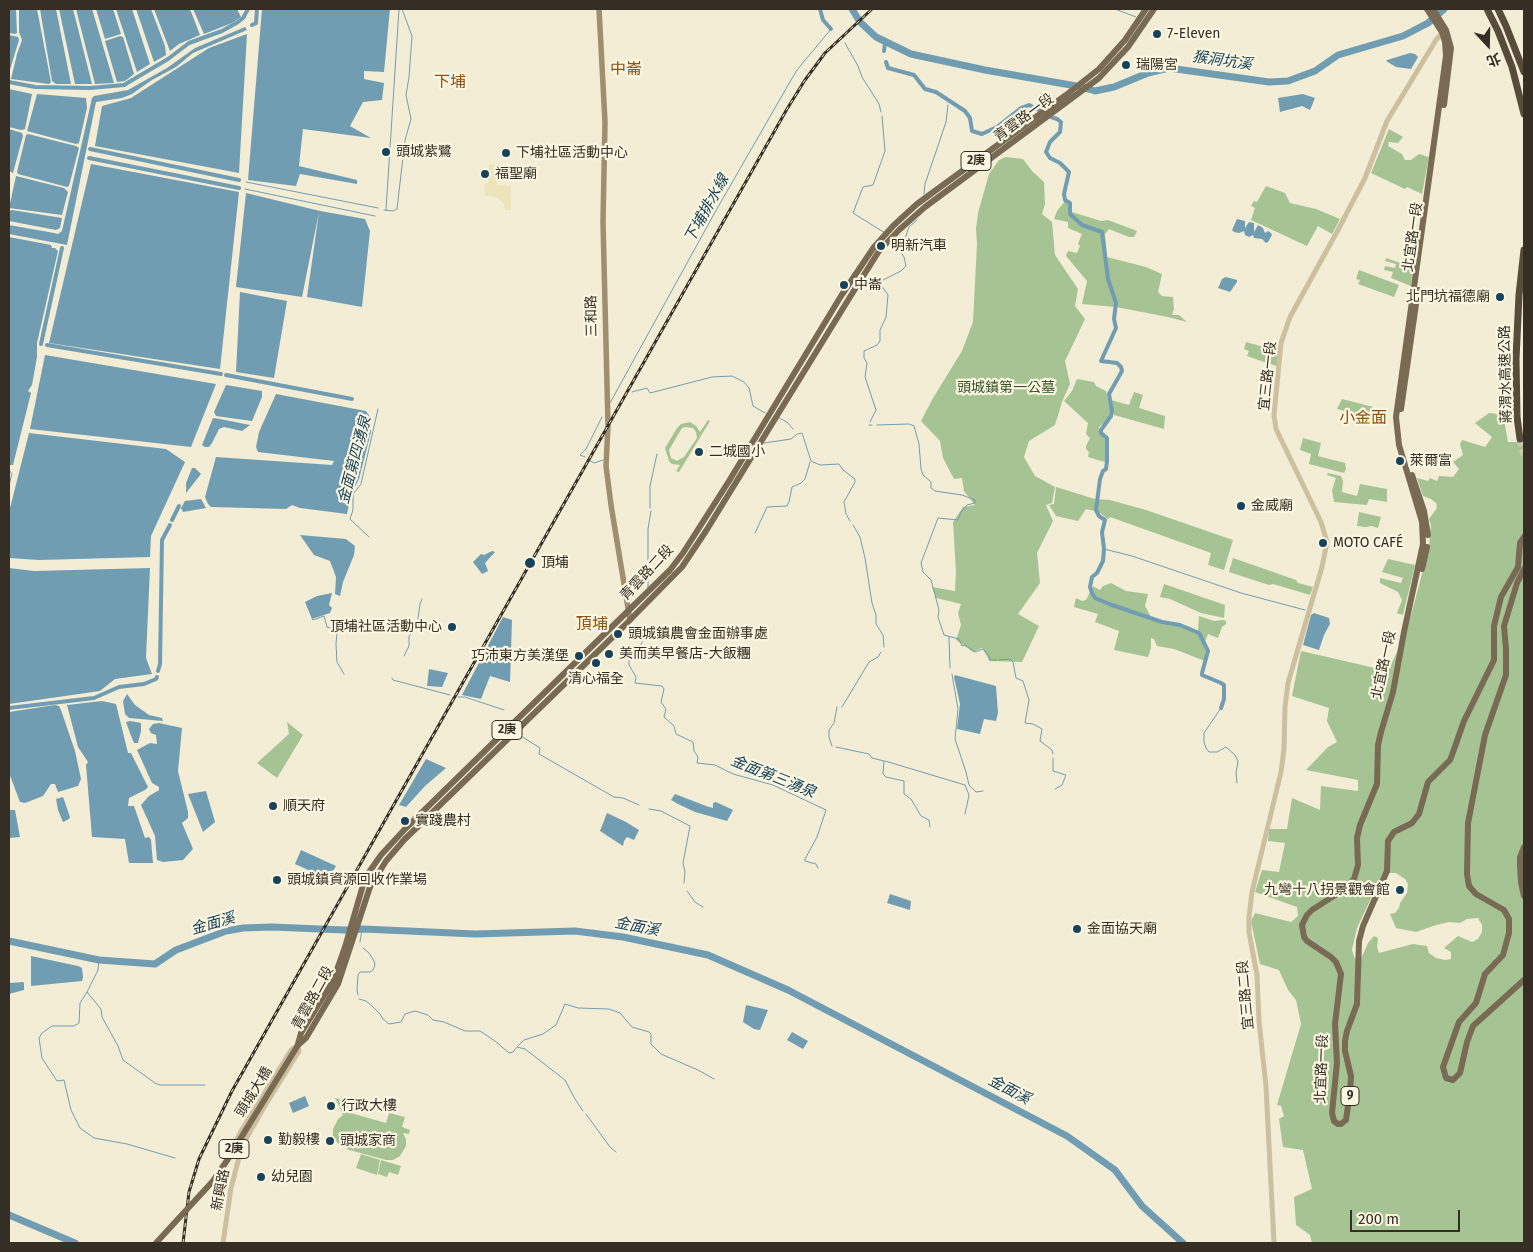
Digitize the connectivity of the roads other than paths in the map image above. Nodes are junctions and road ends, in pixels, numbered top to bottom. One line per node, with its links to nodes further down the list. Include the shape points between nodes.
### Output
1 (599, 9): 19 (main road, 三和路, via 605,122 606,466)
2 (1146, 9): 10 (main road, 青雲路一段 / 2庚, via 1125,40 1090,77 917,204)
3 (1154, 9): 11 (main road, 青雲路一段 / 2庚, via 1128,47 1099,78)
4 (1487, 9): 9 (highway, via 1512,67)
5 (1498, 9): 8 (highway)
6 (1429, 10): 7 (main road, 9)
7 (1442, 28): 17 (main road, 北宜路一段 / 9, via 1446,56 1396,417 1399,445 1423,530 1423,544 1393,692 1380,732 1377,784 1357,838 1358,865 1354,878 1350,885 1312,910 1302,925 1307,941 1331,957 1341,974 1335,1024 1332,1113 1338,1124 1346,1120 1351,1085 1345,1041 1357,1004 1359,941 1387,871 1388,841 1394,832 1412,823 1419,814 1428,782 1450,760 1464,721 1494,660 1494,626 1501,597 1518,568 1520,543); 21 (street, 宜三路一段, via 1388,121 1365,178 1290,317 1281,343 1274,415 1276,429 1327,542 1288,683)
8 (1524, 72)
9 (1524, 114)
10 (894, 225): 12 (main road, 青雲路二段 / 2庚)
11 (899, 230): 12 (main road, 青雲路二段 / 2庚)
12 (885, 239): 16 (main road, 青雲路二段 / 2庚)
13 (1524, 250): 14 (highway, 蔣渭水高速公路)
14 (1521, 315): 15 (highway, 蔣渭水高速公路, via 1516,359)
15 (1520, 439)
16 (730, 481): 19 (main road, 青雲路二段 / 2庚, via 670,570); 20 (main road, 青雲路二段 / 2庚, via 682,568)
17 (1524, 537)
18 (1524, 569): 25 (main road, via 1504,626 1506,675 1485,735 1468,824 1469,886 1476,894 1504,910 1510,932 1502,955 1485,974 1476,1003 1459,1022 1443,1067 1446,1078 1455,1078 1460,1073 1473,1026)
19 (629, 611): 20 (main road, 三和路); 24 (main road, 青雲路二段 / 2庚, via 381,855 363,885)
20 (630, 620): 24 (main road, 青雲路二段 / 2庚, via 404,840 376,876)
21 (1284, 749): 29 (street, 宜三路二段, via 1249,917 1266,1086)
22 (1524, 847): 23 (main road, via 1520,857)
23 (1524, 896)
24 (356, 920): 26 (main road, 青雲路二段 / 2庚, via 333,981 301,1033); 26 (main road, 青雲路二段 / 2庚, via 353,942 338,984)
25 (1524, 980)
26 (298, 1046): 27 (street, 新興路, via 299,1051 242,1146); 28 (main road, 頭城大橋 / 2庚, bridge, via 228,1159)
27 (223, 1241)
28 (156, 1243)
29 (1274, 1243)

